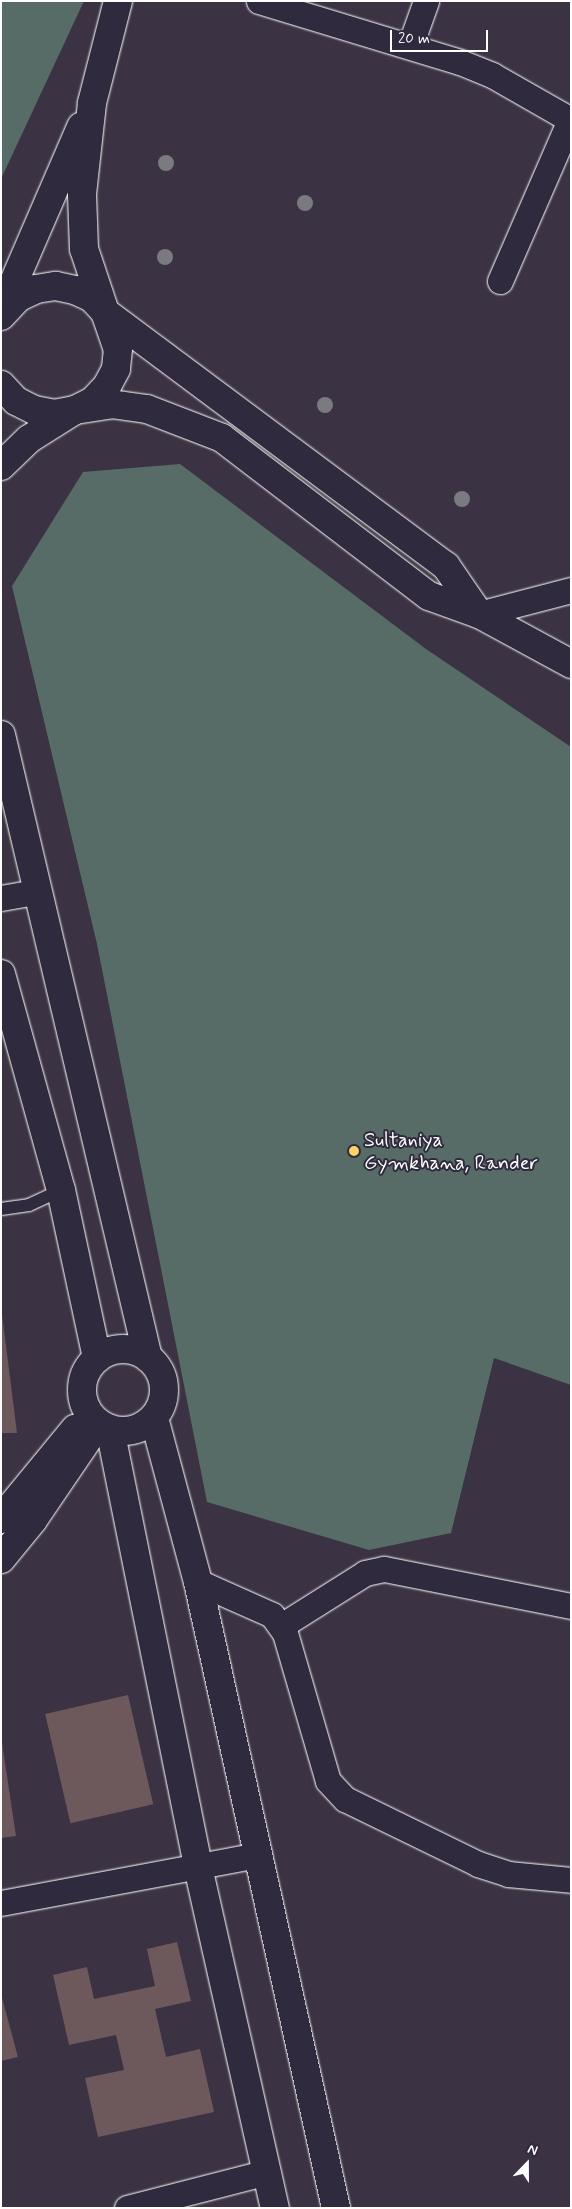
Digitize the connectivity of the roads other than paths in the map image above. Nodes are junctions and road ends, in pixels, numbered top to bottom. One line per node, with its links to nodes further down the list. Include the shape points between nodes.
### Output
1 (118, 1): 7 (main road)
2 (259, 1): 5 (street)
3 (319, 1): 5 (street)
4 (426, 1): 6 (street)
5 (333, 23): 6 (street)
6 (410, 46): 8 (street, via 492,75)
7 (92, 103): 10 (main road); 11 (main road, via 82,194 84,249)
8 (571, 120): 9 (street)
9 (500, 281)
10 (1, 312)
11 (106, 312): 12 (main road, via 92,298 56,286 19,297); 14 (main road, via 118,349 116,369 93,401); 17 (main road, via 446,566)
12 (1, 316)
13 (1, 385): 14 (main road, via 16,401 34,410 55,414)
14 (75, 410): 15 (main road, via 29,439); 17 (main road, via 111,404 147,410 222,438 430,596)
15 (1, 466)
16 (571, 590): 17 (street)
17 (479, 614): 18 (main road)
18 (571, 664)
19 (1, 735): 20 (main road)
20 (36, 892): 21 (street); 26 (main road)
21 (1, 898)
22 (1, 974): 23 (main road)
23 (61, 1190): 24 (lane, via 29,1205); 25 (main road)
24 (1, 1208)
25 (98, 1358): 26 (main road, via 123,1349); 28 (main road, via 83,1380 82,1394)
26 (148, 1358): 27 (main road, via 164,1380 162,1407)
27 (154, 1418): 28 (main road, via 130,1431); 31 (main road)
28 (99, 1421): 29 (main road); 30 (main road, via 33,1520); 35 (main road)
29 (1, 1519)
30 (1, 1559)
31 (198, 1582): 33 (street, via 250,1603 272,1615); 34 (main road)
32 (571, 1606): 33 (street, via 384,1569 365,1573)
33 (281, 1626): 36 (street, via 328,1781 345,1799 478,1864 508,1874)
34 (258, 1855): 35 (street); 41 (main road)
35 (198, 1867): 37 (street); 38 (main road)
36 (571, 1880)
37 (1, 1903)
38 (267, 2172): 39 (street); 40 (main road)
39 (128, 2208)
40 (275, 2208)
41 (336, 2208)

